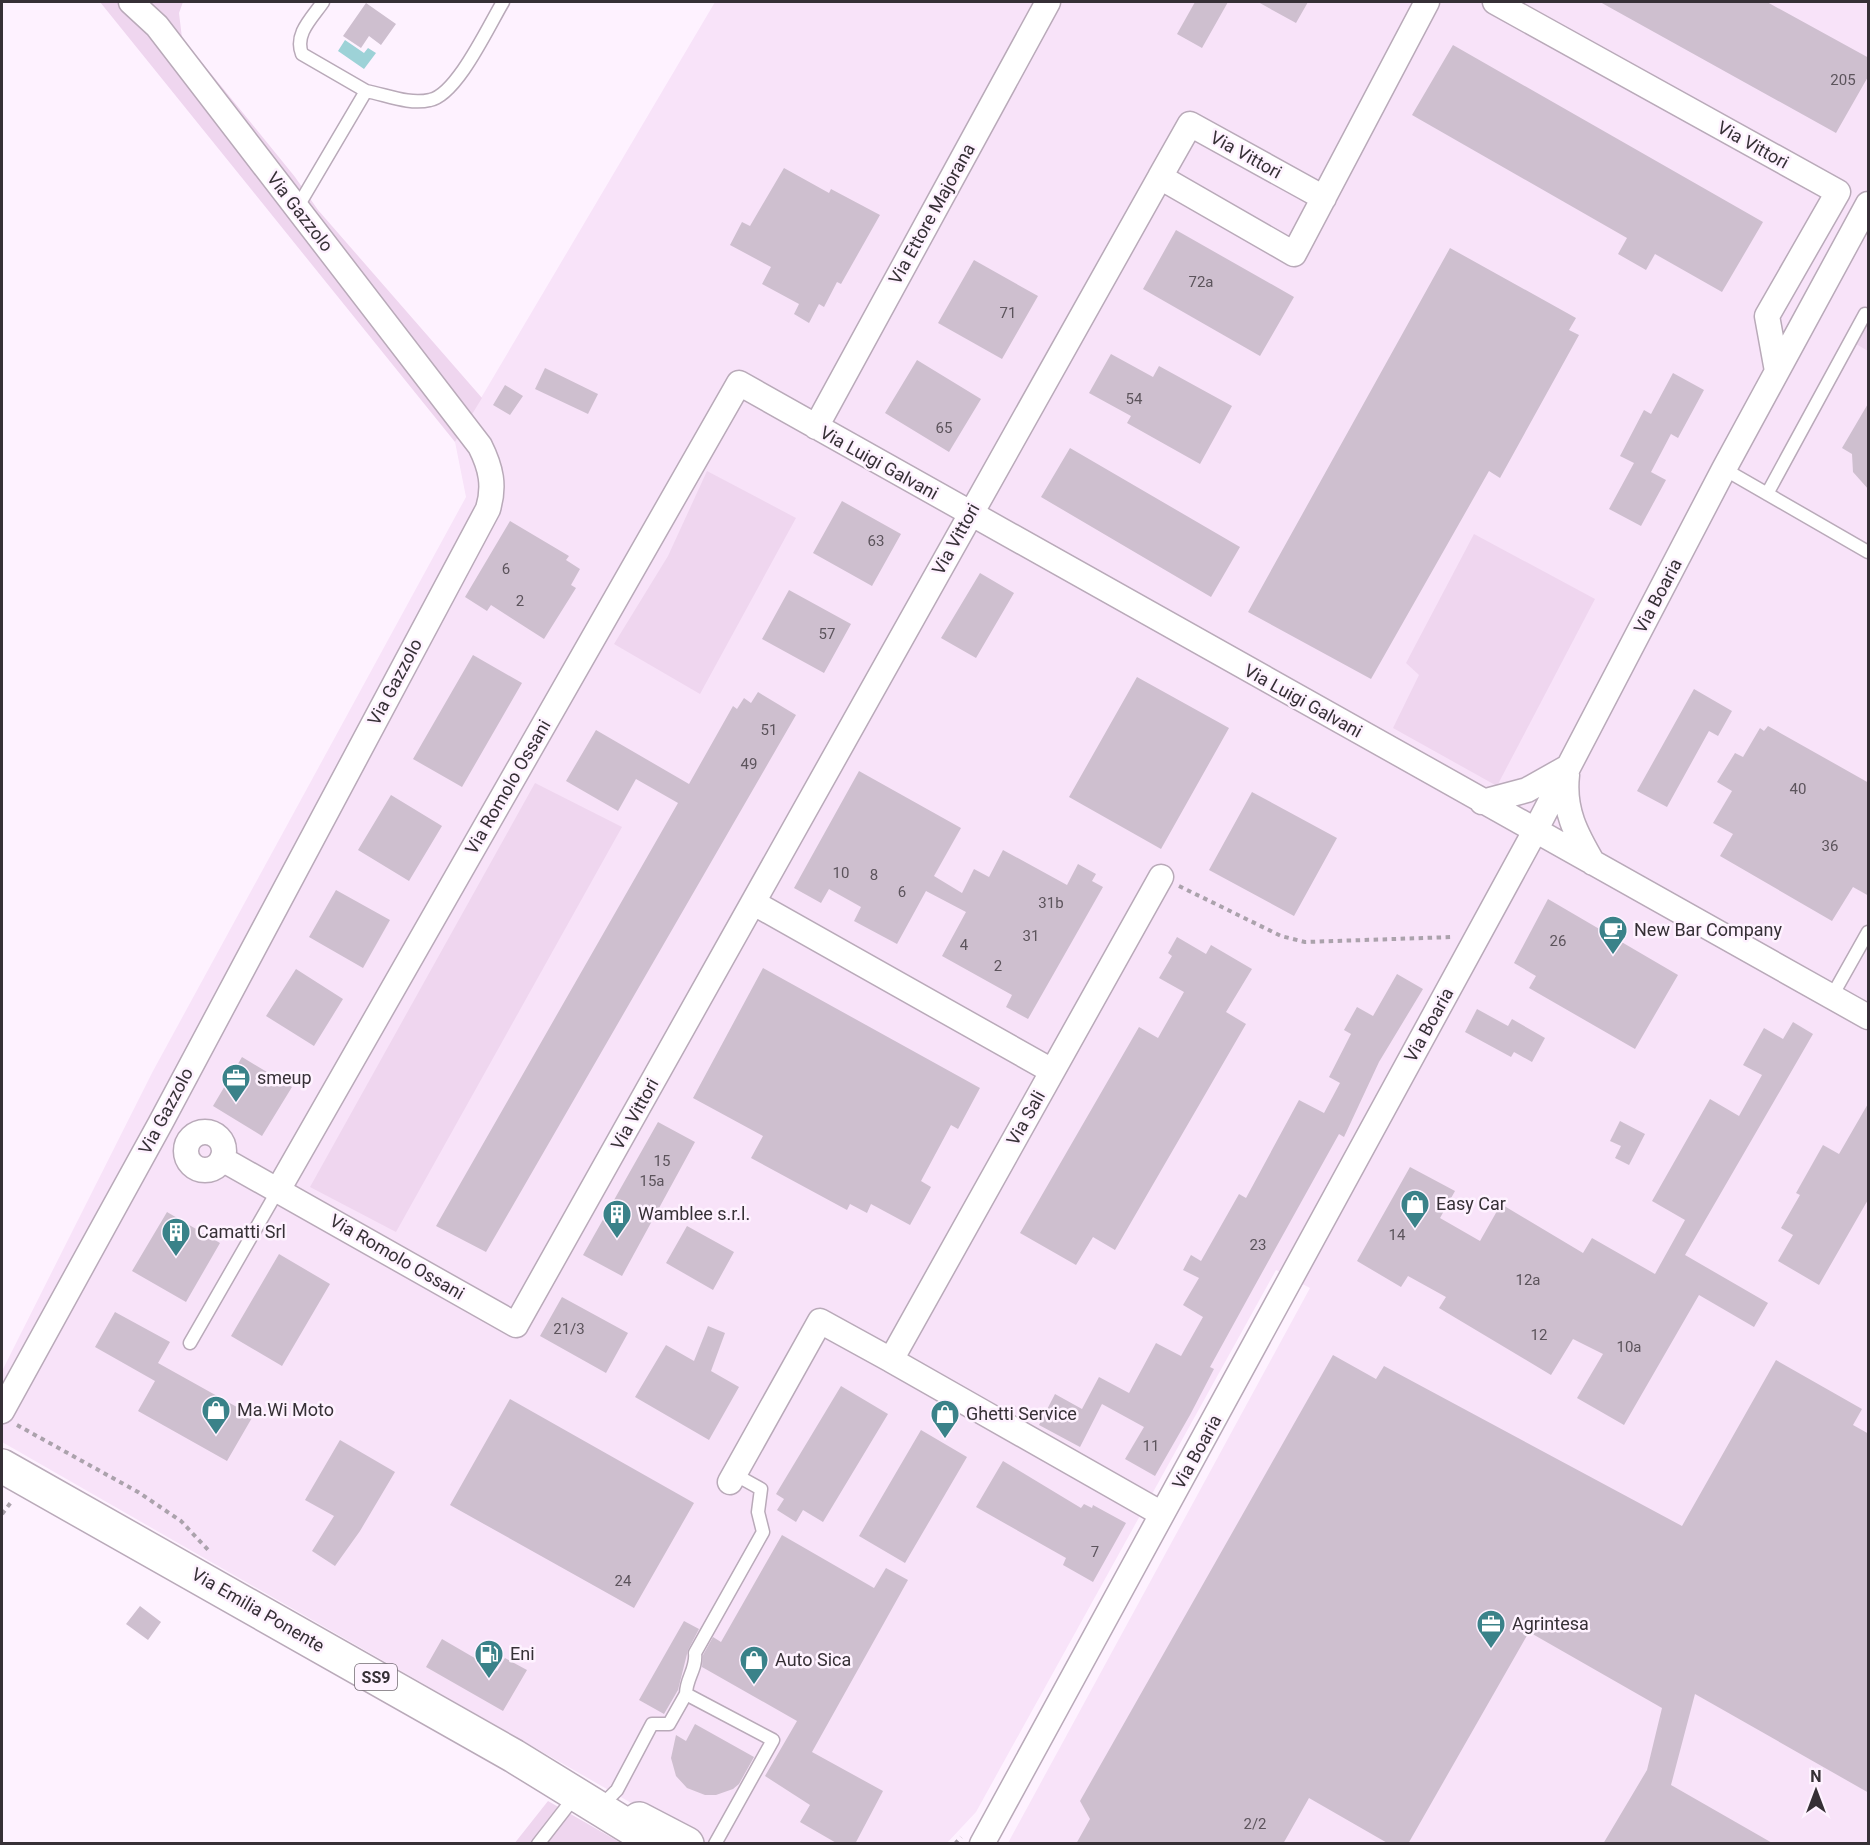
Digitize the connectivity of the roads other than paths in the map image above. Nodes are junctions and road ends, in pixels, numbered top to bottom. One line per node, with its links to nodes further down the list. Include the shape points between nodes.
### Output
1 (131, 2): 11 (street, Via Gazzolo, via 157,26)
2 (323, 2): 7 (lane, via 301,35 302,54)
3 (503, 2): 7 (lane, via 462,71 440,96 414,102)
4 (1048, 2): 15 (street, Via Ettore Majorana)
5 (1427, 2): 9 (street)
6 (1495, 2): 13 (street, Via Vittori, via 1838,192 1767,316)
7 (366, 91): 11 (lane)
8 (1160, 177): 9 (street, Via Vittori, via 1190,124); 9 (street, via 1294,254); 18 (street, Via Vittori)
9 (1324, 198)
10 (1869, 204): 13 (street, Via Boaria)
11 (297, 208): 30 (street, Via Gazzolo, via 480,446 491,472 491,497)
12 (1864, 314): 17 (lane)
13 (1777, 371): 16 (street, Via Boaria)
14 (739, 383): 15 (street, Via Luigi Galvani); 31 (street, Via Romolo Ossani)
15 (816, 427): 18 (street, Via Luigi Galvani)
16 (1724, 469): 17 (lane); 20 (street, Via Boaria)
17 (1767, 494): 19 (lane)
18 (970, 513): 21 (street, Via Luigi Galvani); 25 (street, Via Vittori)
19 (1869, 552)
20 (1568, 767): 21 (street, via 1527,790); 22 (street, Via Boaria); 23 (street, via 1567,809)
21 (1482, 802): 22 (street, Via Luigi Galvani)
22 (1535, 831): 23 (street, Via Luigi Galvani); 38 (street, Via Boaria)
23 (1594, 864): 27 (street, Via Luigi Galvani)
24 (1161, 877): 29 (street, Via Sali)
25 (754, 903): 29 (street); 32 (street, Via Vittori)
26 (1869, 932): 27 (lane)
27 (1832, 996): 28 (street, Via Luigi Galvani)
28 (1869, 1017)
29 (1052, 1071): 34 (street, Via Sali)
30 (160, 1124): 31 (street, Via Romolo Ossani, via 190,1140 206,1132 218,1136 224,1147 222,1159); 35 (street, Via Gazzolo)
31 (278, 1190): 32 (street, Via Romolo Ossani); 33 (lane)
32 (516, 1325)
33 (190, 1343)
34 (891, 1360): 37 (street, via 820,1321); 38 (street)
35 (2, 1411)
36 (2, 1466): 40 (main road, Via Emilia Ponente / SS9)
37 (732, 1478): 39 (lane, via 760,1489 758,1512 763,1532 695,1653 697,1665 686,1685)
38 (1162, 1514): 41 (street, Via Boaria)
39 (686, 1694): 40 (lane, via 669,1724 652,1724 617,1790); 45 (lane, via 773,1740)
40 (591, 1798): 42 (lane); 43 (main road, Via Emilia Ponente / SS9); 44 (main road, Via Emilia Ponente / SS9)
41 (982, 1843)
42 (538, 1844)
43 (657, 1844)
44 (687, 1844)
45 (715, 1844)

